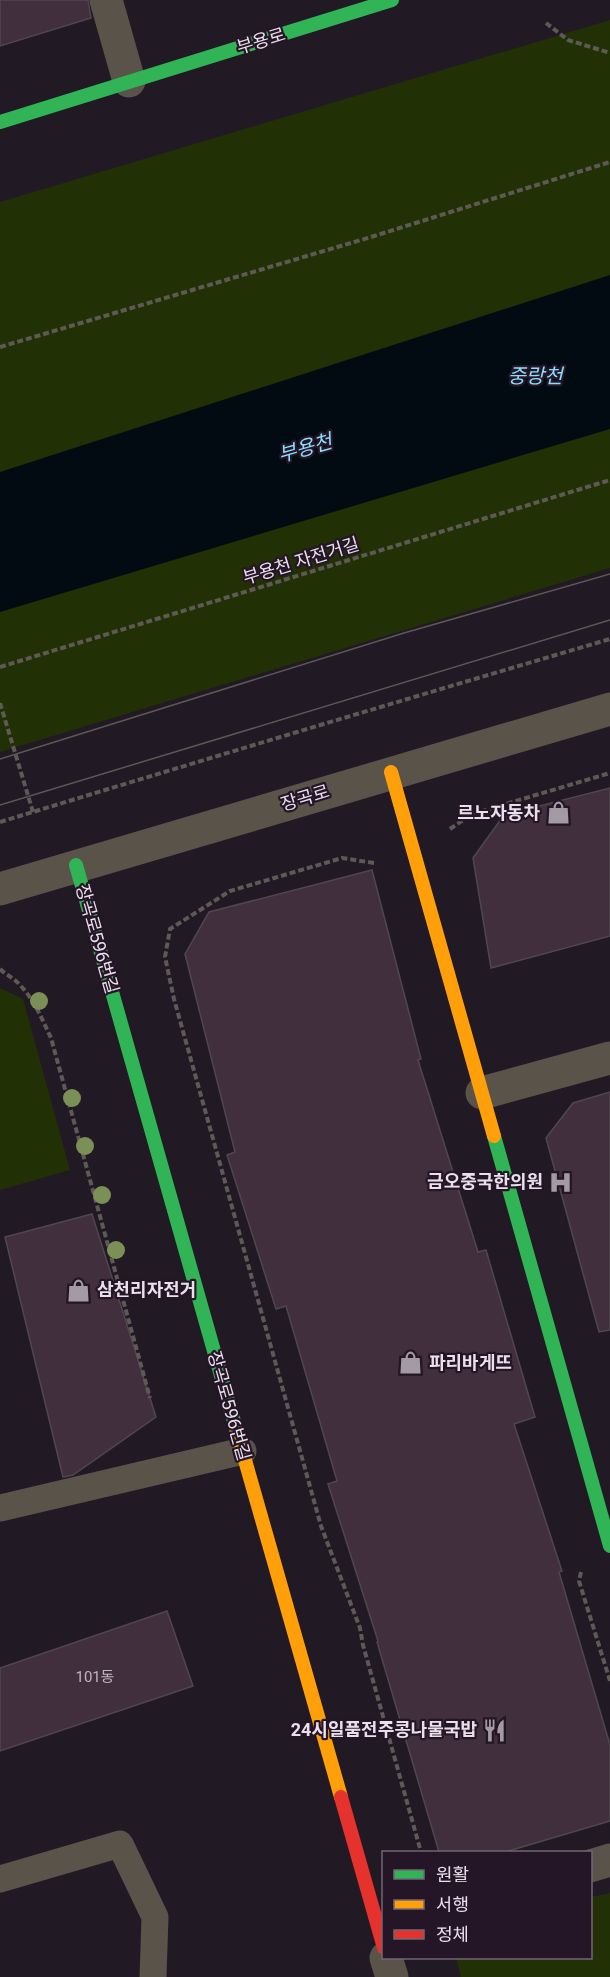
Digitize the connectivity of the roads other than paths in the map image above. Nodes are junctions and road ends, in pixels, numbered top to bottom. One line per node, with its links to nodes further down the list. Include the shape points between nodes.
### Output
1 (106, 0): 3 (street)
2 (392, 0): 3 (street, 부용로)
3 (129, 81): 4 (street, 부용로)
4 (0, 122)
5 (610, 709): 6 (street, 장곡로)
6 (391, 772): 7 (street, 장곡로); 10 (street)
7 (76, 865): 8 (street, 장곡로); 11 (street, 장곡로596번길)
8 (0, 889)
9 (610, 1058): 10 (street)
10 (482, 1093): 13 (street)
11 (243, 1451): 12 (lane); 17 (street, 장곡로596번길)
12 (0, 1508)
13 (610, 1546)
14 (610, 1860): 15 (street)
15 (592, 1866)
16 (0, 1880): 19 (lane, via 120,1844 155,1917)
17 (382, 1937)
18 (388, 1959): 20 (street, 장곡로596번길)
19 (153, 1977)
20 (392, 1977)

